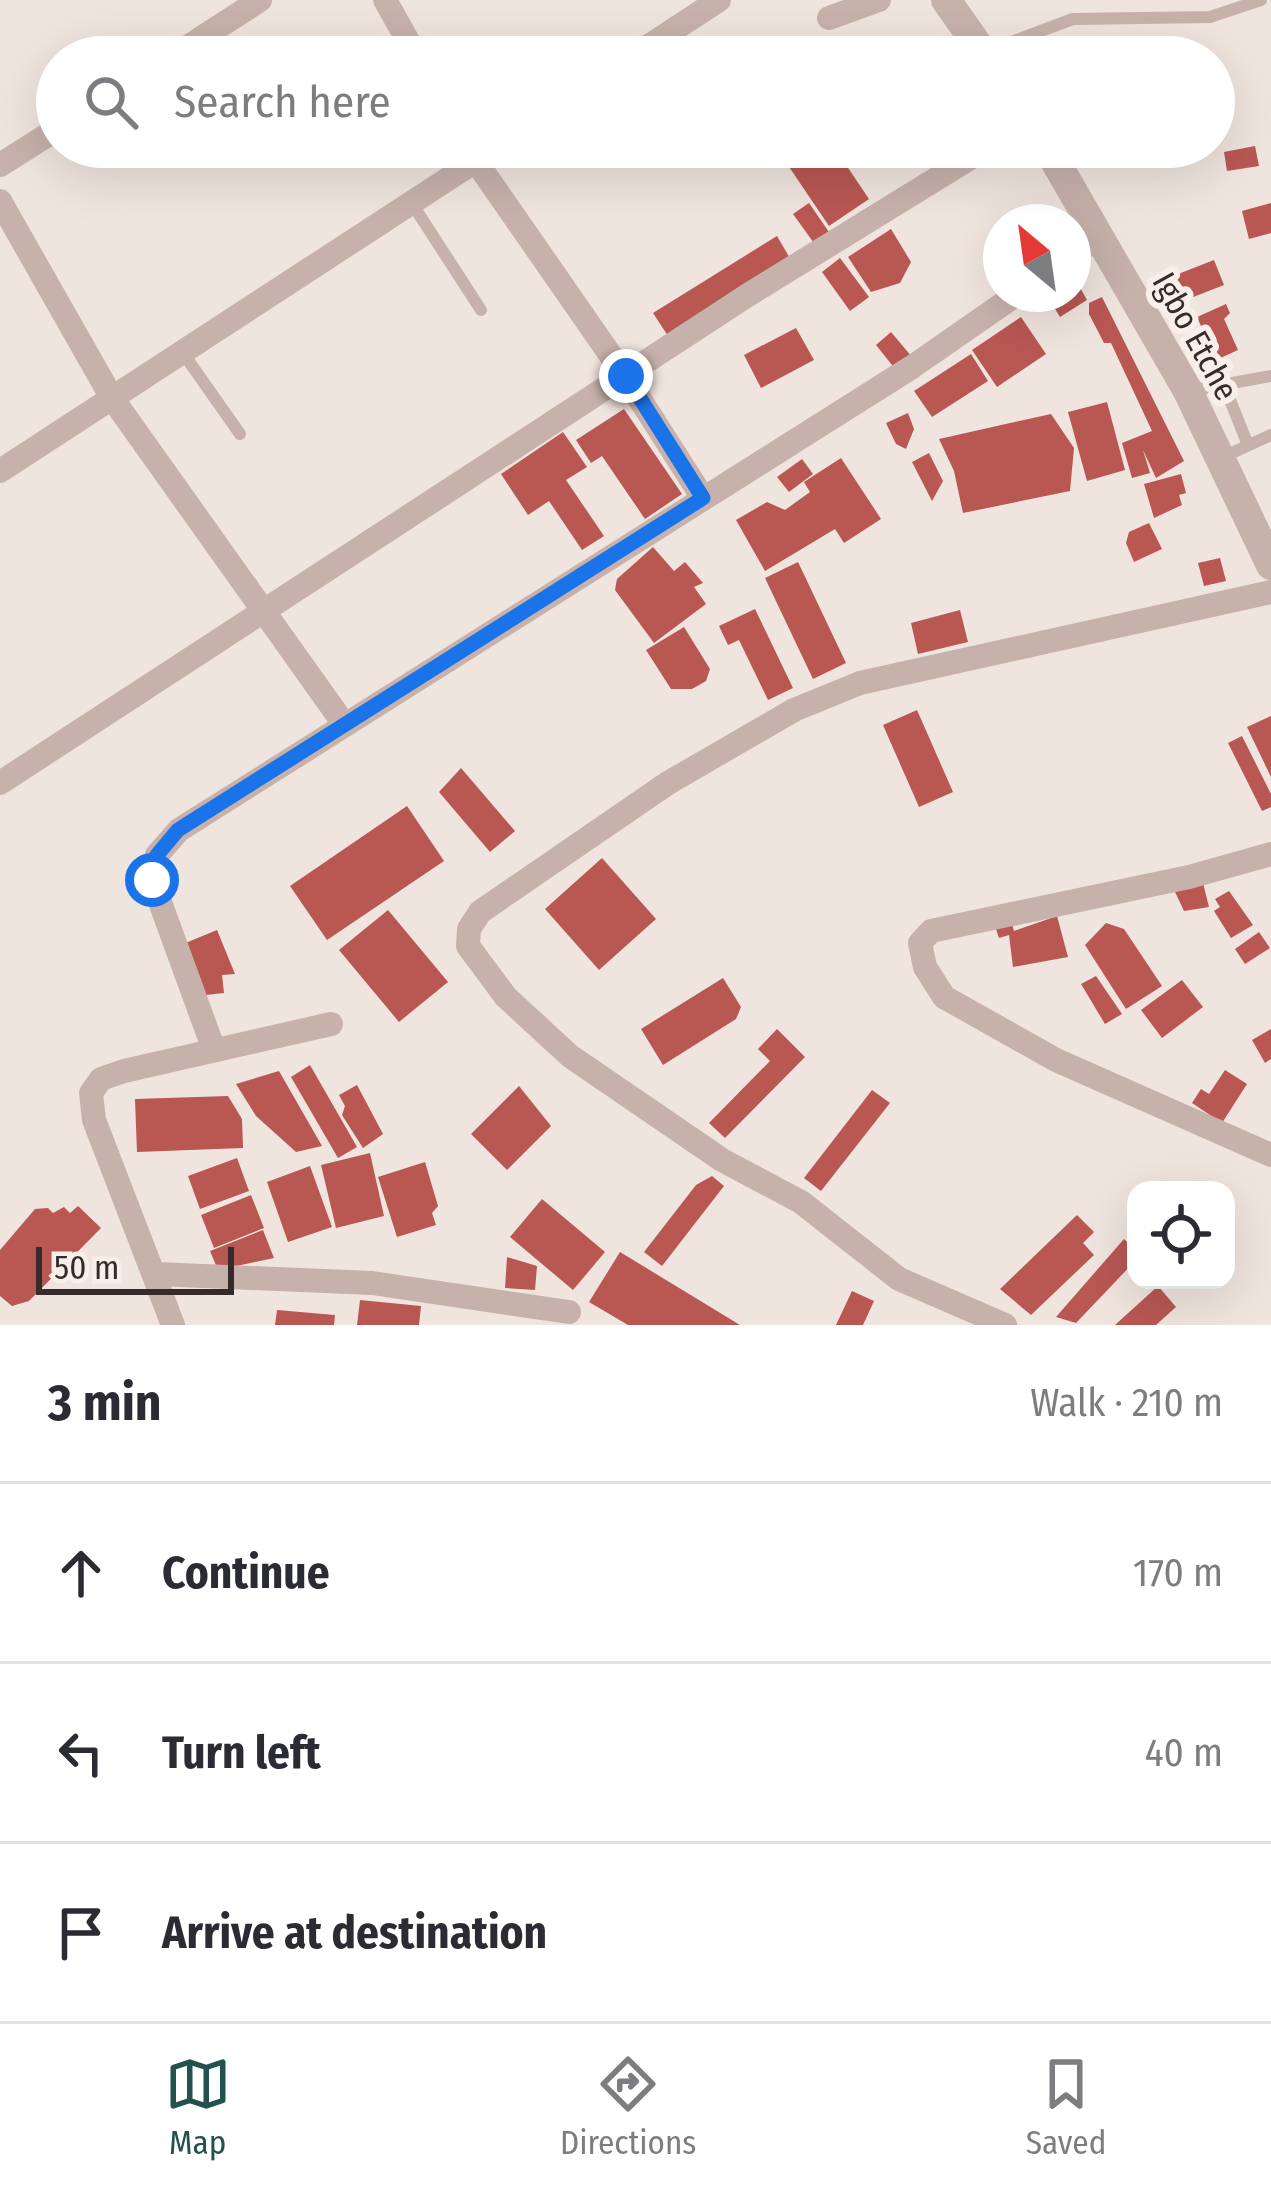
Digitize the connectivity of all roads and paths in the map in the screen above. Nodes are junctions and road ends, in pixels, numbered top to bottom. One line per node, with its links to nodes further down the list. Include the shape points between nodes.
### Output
1 (260, 0): 8 (street)
2 (385, 0): 9 (street)
3 (719, 0): 10 (street)
4 (879, 0): 7 (street)
5 (946, 0): 11 (street)
6 (1261, 0): 12 (lane, via 1210,16 1073,19)
7 (829, 18)
8 (204, 36)
9 (405, 36)
10 (664, 36)
11 (971, 36)
12 (1031, 36)
13 (36, 142): 14 (street)
14 (0, 165)
15 (453, 168): 20 (street)
16 (480, 168): 26 (street)
17 (955, 168): 26 (street)
18 (1060, 168): 21 (street, Igbo Etche)
19 (0, 201): 30 (street)
20 (411, 202): 23 (lane); 25 (street)
21 (1100, 236): 22 (street); 29 (street, Igbo Etche)
22 (1091, 242)
23 (481, 310)
24 (989, 312): 35 (street)
25 (182, 352): 30 (street); 31 (lane)
26 (626, 376): 35 (street); 38 (street)
27 (1271, 376): 28 (lane)
28 (1224, 385): 29 (lane); 33 (lane)
29 (1188, 391): 33 (street, Igbo Etche)
30 (112, 398): 34 (street); 38 (street)
31 (239, 434)
32 (1271, 435): 33 (lane)
33 (1234, 452): 36 (street, Igbo Etche)
34 (0, 471)
35 (703, 498): 39 (street)
36 (1271, 565)
37 (1271, 592): 48 (street, via 860,683 794,710 668,783 480,912 469,929 468,946 506,998 570,1056 722,1160 800,1202 899,1280)
38 (263, 610): 39 (street); 40 (street)
39 (344, 724): 43 (street, via 178,830 153,866 158,905)
40 (0, 783)
41 (1271, 854): 44 (street, via 959,923 920,943 944,997 1056,1060)
42 (331, 1024): 43 (street)
43 (214, 1051): 45 (street, via 101,1079 91,1093 94,1120)
44 (1271, 1155)
45 (157, 1274): 46 (street, via 372,1283); 47 (street)
46 (569, 1312)
47 (173, 1325)
48 (1005, 1325)

